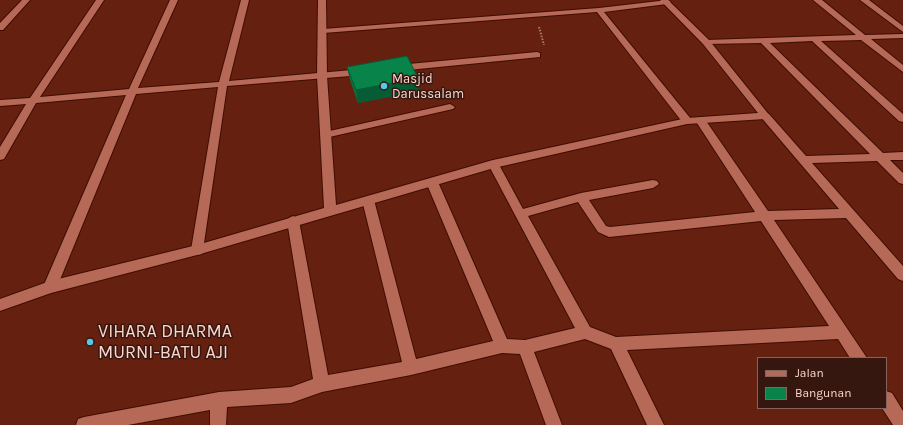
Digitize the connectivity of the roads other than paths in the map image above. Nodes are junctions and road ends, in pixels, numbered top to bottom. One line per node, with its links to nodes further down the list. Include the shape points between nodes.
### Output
1 (26, 0): 10 (street)
2 (100, 0): 26 (street)
3 (174, 0): 25 (street)
4 (245, 0): 24 (street)
5 (322, 0): 13 (street)
6 (817, 0): 14 (street)
7 (864, 0): 12 (street)
8 (665, 1): 9 (street); 18 (street)
9 (599, 10): 13 (street); 32 (street)
10 (4, 18): 11 (street)
11 (0, 28)
12 (903, 30)
13 (323, 31): 23 (street)
14 (862, 36): 15 (street); 16 (street); 21 (street)
15 (903, 36)
16 (813, 38): 17 (street); 30 (street)
17 (764, 40): 18 (street); 36 (street)
18 (706, 42): 29 (street)
19 (538, 55): 20 (street)
20 (390, 69)
21 (903, 69)
22 (374, 71): 23 (street)
23 (322, 76): 24 (street); 33 (street)
24 (223, 84): 25 (street); 49 (street)
25 (132, 92): 26 (street); 51 (street)
26 (33, 100): 27 (street); 34 (street)
27 (0, 104)
28 (450, 107): 33 (street)
29 (765, 116): 31 (street); 37 (street)
30 (903, 119)
31 (700, 120): 32 (street); 47 (street)
32 (687, 121): 38 (street)
33 (325, 135): 44 (street)
34 (0, 156)
35 (903, 156): 36 (street)
36 (880, 157): 37 (street); 39 (street)
37 (804, 160): 46 (street)
38 (493, 164): 40 (street); 45 (street)
39 (903, 180)
40 (432, 182): 43 (street); 56 (street)
41 (653, 184): 42 (street)
42 (581, 197): 45 (street); 47 (street, via 602,229 609,232)
43 (368, 200): 44 (street); 59 (street)
44 (330, 210): 48 (street)
45 (520, 214): 53 (street)
46 (850, 214): 47 (street); 50 (street)
47 (765, 216): 54 (street)
48 (293, 222): 49 (street); 60 (street)
49 (197, 250): 51 (street)
50 (903, 275)
51 (50, 287): 52 (street)
52 (0, 305)
53 (585, 332): 55 (street); 57 (street)
54 (841, 332): 55 (street); 58 (street)
55 (616, 344): 66 (street)
56 (502, 346): 57 (street); 59 (street)
57 (525, 347): 65 (street)
58 (858, 357)
59 (411, 368): 60 (street)
60 (322, 384): 61 (street, via 291,395)
61 (219, 400): 63 (street); 64 (street)
62 (887, 401): 67 (street)
63 (84, 425)
64 (218, 425)
65 (554, 425)
66 (656, 425)
67 (902, 425)

